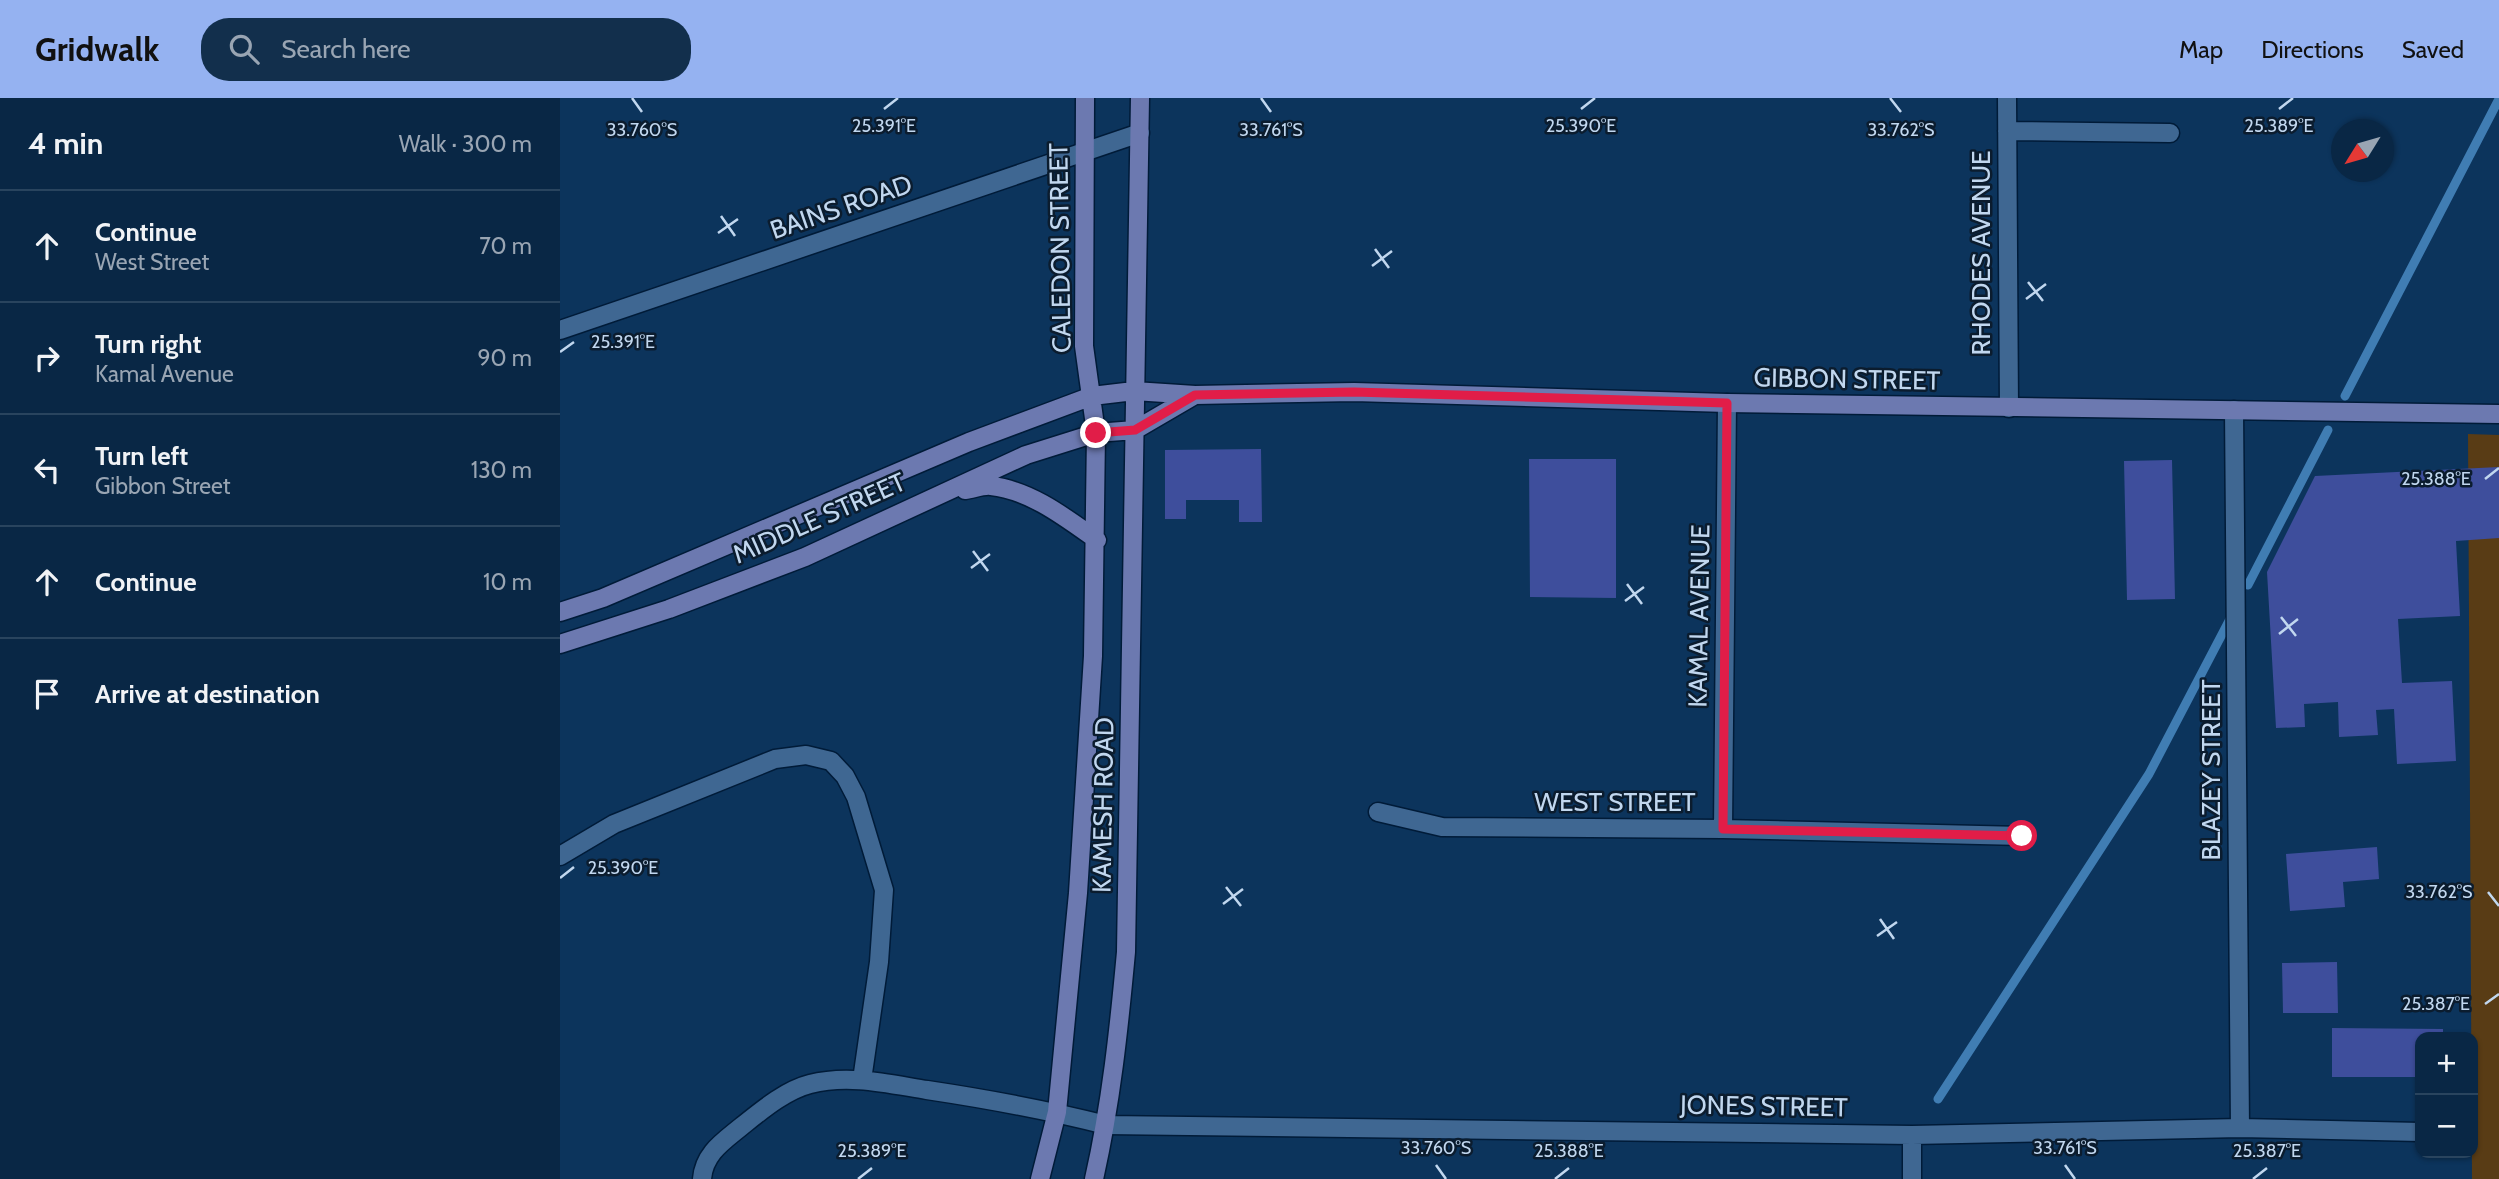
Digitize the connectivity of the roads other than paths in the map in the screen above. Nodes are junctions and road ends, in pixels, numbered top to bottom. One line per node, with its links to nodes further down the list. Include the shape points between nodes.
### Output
1 (1085, 98): 7 (main road, CALEDON STREET)
2 (1140, 98): 5 (main road)
3 (2007, 98): 4 (street, RHODES AVENUE)
4 (2007, 131): 6 (street); 13 (street, RHODES AVENUE)
5 (1140, 133): 7 (street, BAINS ROAD); 9 (main road)
6 (2170, 133)
7 (1085, 151): 8 (street, BAINS ROAD); 11 (main road, CALEDON STREET, via 1084,346)
8 (560, 330)
9 (1134, 391): 10 (main road, GIBBON STREET); 11 (main road, MIDDLE STREET); 16 (main road, KAMESH ROAD)
10 (1195, 395): 12 (main road, GIBBON STREET, via 1354,392); 16 (main road, GIBBON STREET)
11 (1092, 396): 17 (main road, CALEDON STREET); 20 (main road, MIDDLE STREET, via 969,442 603,598)
12 (1727, 403): 13 (main road, GIBBON STREET); 23 (street, KAMAL AVENUE)
13 (2009, 408): 14 (main road, GIBBON STREET)
14 (2234, 410): 15 (main road, GIBBON STREET); 29 (street, BLAZEY STREET)
15 (2499, 414)
16 (1135, 430): 17 (main road, MIDDLE STREET); 28 (main road, KAMESH ROAD, via 1126,952)
17 (1096, 433): 18 (main road, MIDDLE STREET, via 1027,455); 19 (main road, KAMESH ROAD)
18 (928, 498): 19 (main road, via 989,485 1037,501); 21 (main road, MIDDLE STREET, via 804,557 669,609)
19 (1097, 540): 27 (main road, KAMESH ROAD, via 1079,879)
20 (560, 612)
21 (560, 644)
22 (1378, 812): 23 (street, WEST STREET, via 1442,827)
23 (1723, 829): 24 (street, WEST STREET)
24 (2022, 836)
25 (560, 856): 26 (street, via 614,824 775,758 806,755 834,764 856,797 884,890)
26 (862, 1080): 27 (street, JONES STREET); 32 (street, JONES STREET, via 811,1084 782,1098 715,1148)
27 (1057, 1112): 28 (street, JONES STREET); 33 (main road, KAMESH ROAD)
28 (1106, 1125): 31 (street, JONES STREET); 34 (main road, KAMESH ROAD)
29 (2240, 1128): 30 (street, JONES STREET); 31 (street, JONES STREET)
30 (2415, 1132)
31 (1912, 1135): 35 (street)
32 (702, 1179)
33 (1040, 1179)
34 (1094, 1179)
35 (1912, 1179)

